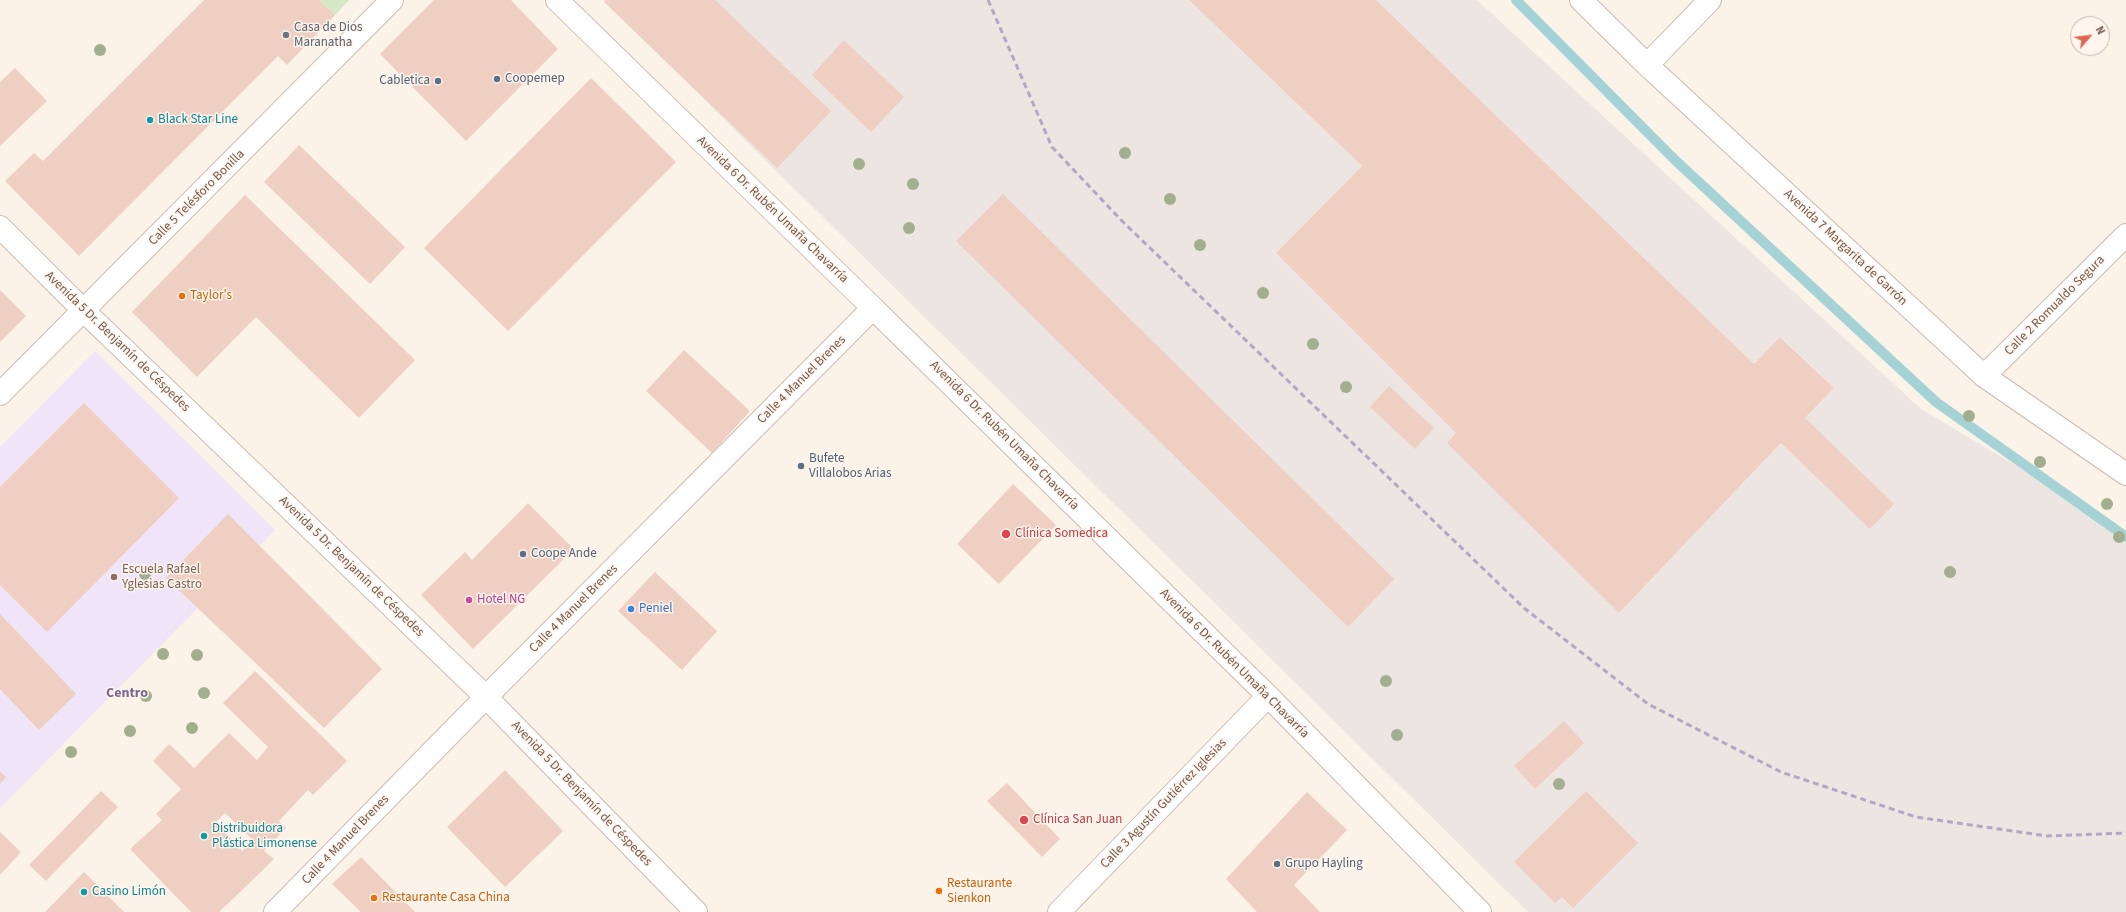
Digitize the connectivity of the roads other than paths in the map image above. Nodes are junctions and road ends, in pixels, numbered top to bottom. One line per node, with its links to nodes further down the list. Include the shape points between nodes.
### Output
1 (392, 0): 9 (street, Calle 5 Telésforo Bonilla)
2 (557, 0): 8 (street, Avenida 6 Dr. Rubén Umaña Chavarría)
3 (1581, 0): 5 (street, Avenida 7 Margarita de Garrón)
4 (1710, 0): 5 (street)
5 (1646, 65): 10 (street, Avenida 7 Margarita de Garrón)
6 (0, 227): 9 (street, Avenida 5 Dr. Benjamín de Céspedes)
7 (2126, 235): 10 (street, Calle 2 Romualdo Segura)
8 (873, 308): 13 (street, Avenida 6 Dr. Rubén Umaña Chavarría); 14 (street, Calle 4 Manuel Brenes)
9 (84, 311): 11 (street, Calle 5 Telésforo Bonilla); 14 (street, Avenida 5 Dr. Benjamín de Céspedes)
10 (1984, 376): 12 (street, Avenida 7 Margarita de Garrón)
11 (0, 394)
12 (2126, 474)
13 (1268, 696): 17 (street, Calle 3 Agustín Gutiérrez Iglesias); 18 (street, Avenida 6 Dr. Rubén Umaña Chavarría)
14 (486, 697): 15 (street, Calle 4 Manuel Brenes); 16 (street, Avenida 5 Dr. Benjamín de Céspedes)
15 (275, 912)
16 (696, 912)
17 (1059, 912)
18 (1480, 912)

